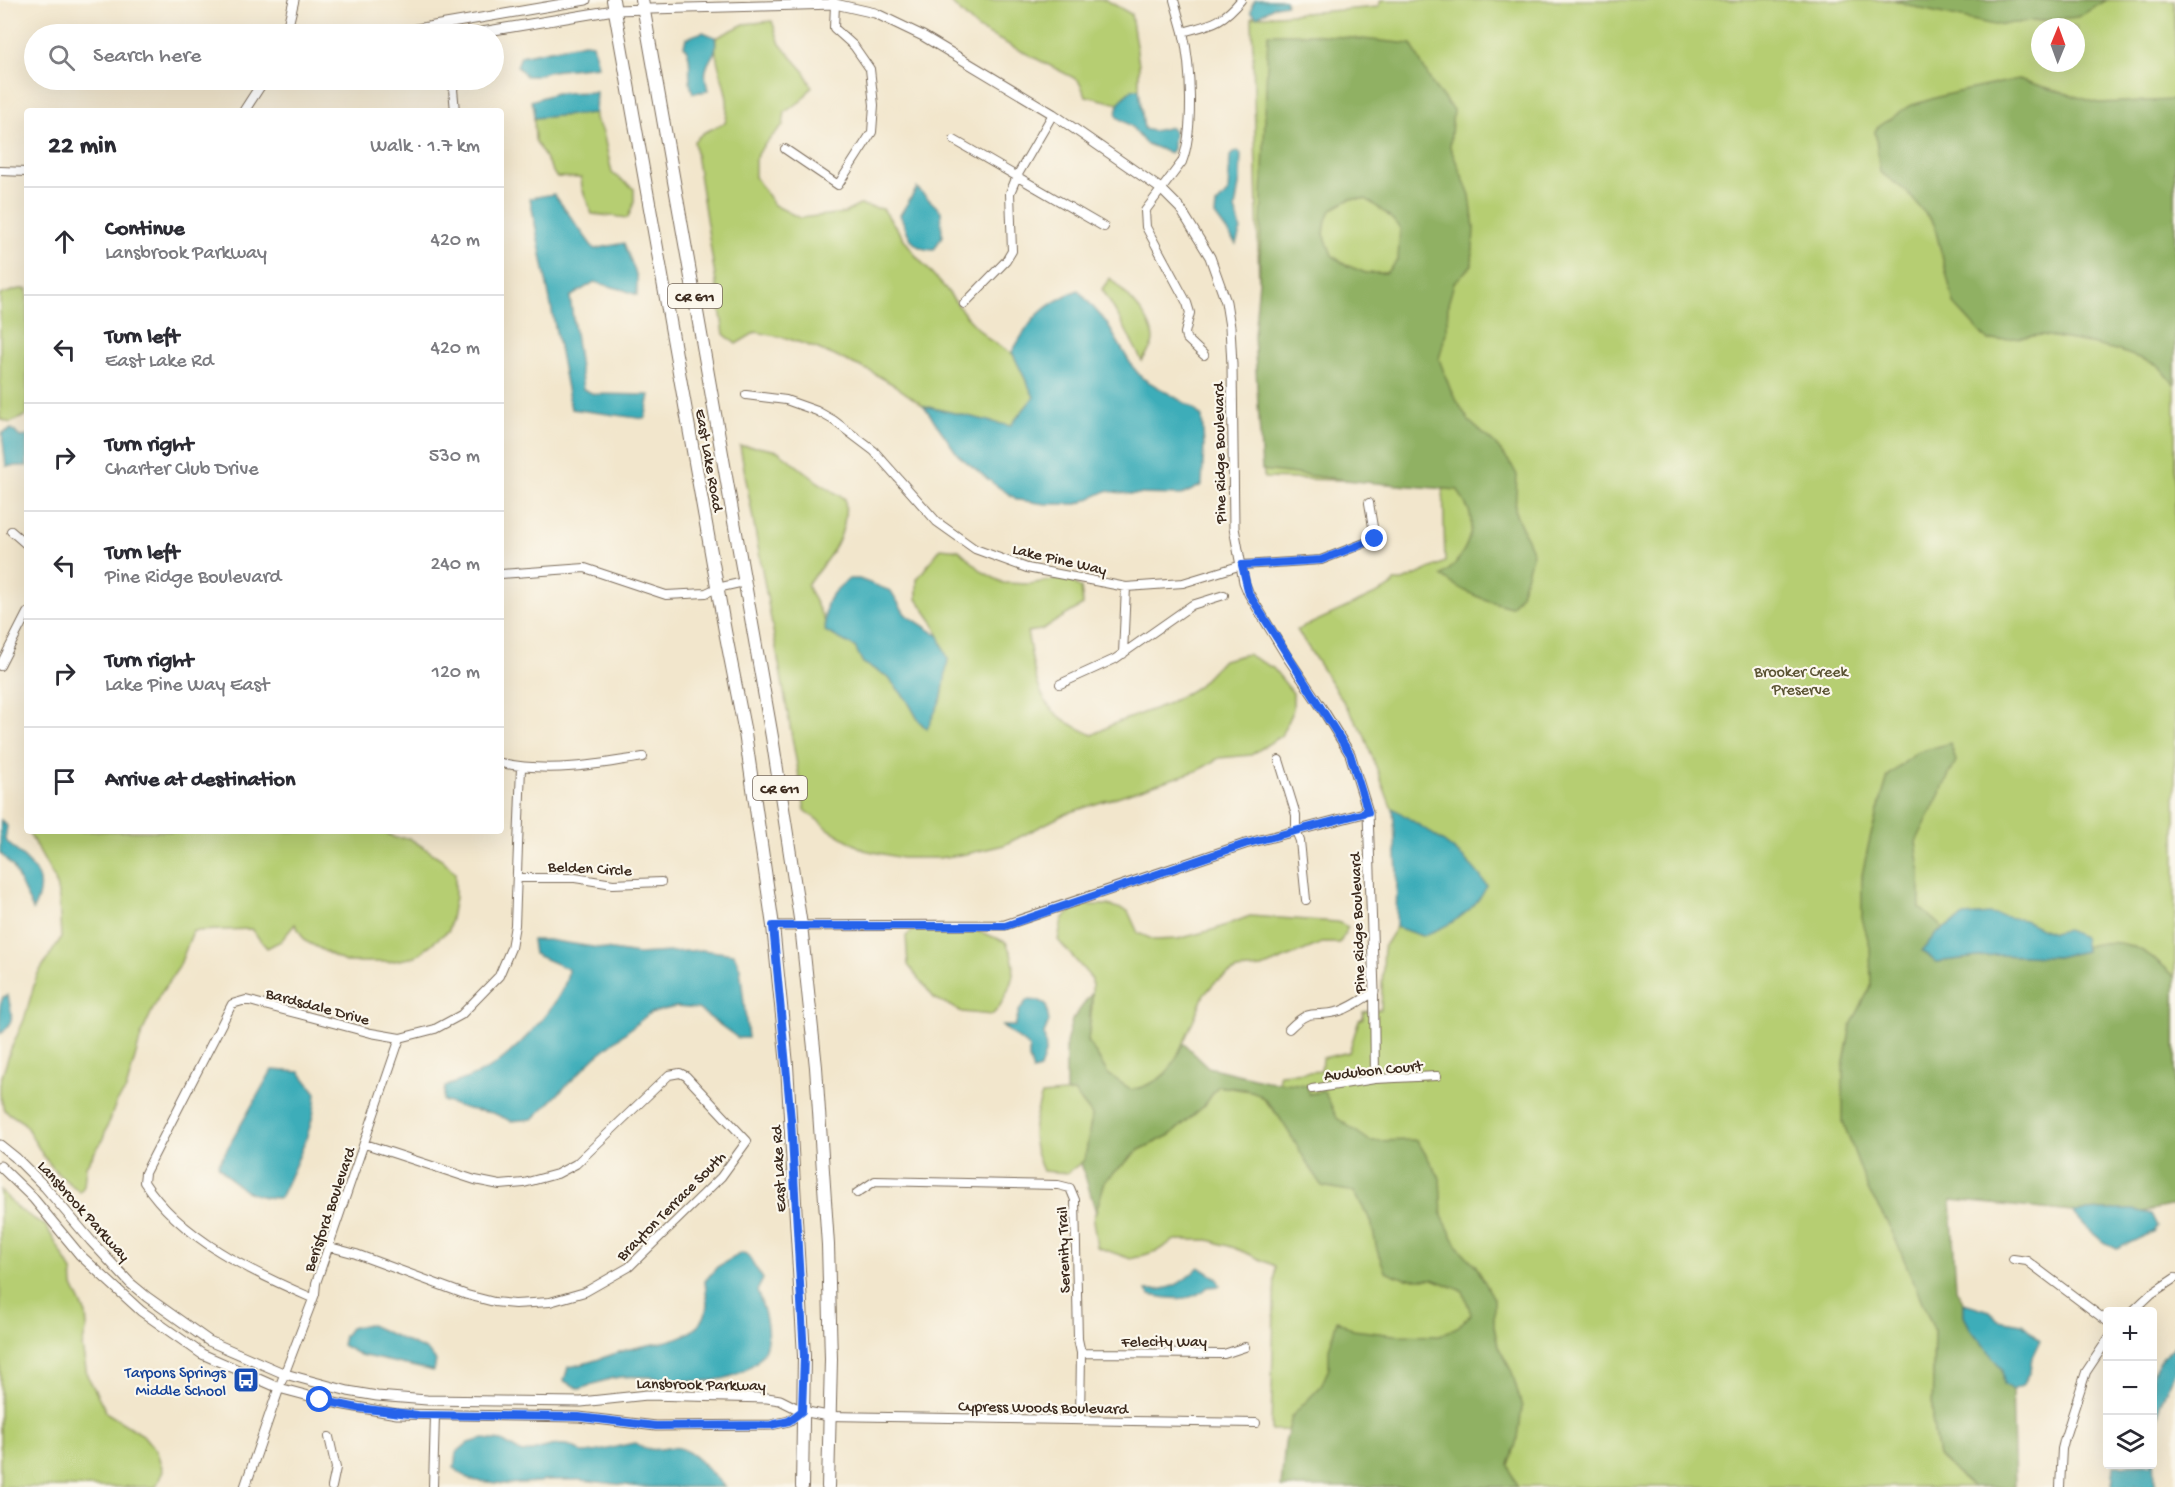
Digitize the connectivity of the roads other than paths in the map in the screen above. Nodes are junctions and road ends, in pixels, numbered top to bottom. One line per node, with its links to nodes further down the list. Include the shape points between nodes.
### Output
1 (294, 0): 8 (street)
2 (586, 0): 9 (street)
3 (1174, 0): 11 (street)
4 (1241, 0): 11 (street, via 1220,21)
5 (833, 1): 7 (street, Pine Ridge Boulevard); 16 (street, Pine Ridge Boulevard, via 874,13 923,36); 18 (street, via 834,28 854,46 870,69 872,132 838,186)
6 (614, 5): 7 (street, Pine Ridge Boulevard); 10 (street, Pine Ridge Boulevard); 34 (main road, East Lake Road / CR 611)
7 (643, 5): 32 (main road, East Lake Road / CR 611)
8 (290, 24)
9 (451, 24)
10 (504, 27)
11 (1183, 32): 22 (street, via 1189,76 1185,153)
12 (258, 90): 14 (street)
13 (453, 90): 15 (street)
14 (246, 108)
15 (455, 108)
16 (1053, 114): 21 (street); 22 (street, Pine Ridge Boulevard)
17 (954, 140): 21 (street)
18 (785, 149)
19 (0, 171): 20 (street)
20 (24, 172)
21 (1017, 176): 23 (street); 24 (street, via 1010,193 1012,251)
22 (1161, 189): 25 (street, via 1145,211 1146,227 1187,303 1190,313 1186,338); 30 (street, Pine Ridge Boulevard, via 1201,239 1226,302 1232,365 1234,528)
23 (1104, 227)
24 (964, 304)
25 (1204, 355)
26 (746, 395): 33 (street, Lake Pine Way, via 786,400 833,420 874,451 937,522 975,549 1027,568)
27 (1369, 503): 30 (street, Lake Pine Way, via 1375,539 1321,560)
28 (11, 531): 29 (street)
29 (24, 542)
30 (1242, 565): 33 (street, Lake Pine Way, via 1183,583); 44 (street, Pine Ridge Boulevard, via 1249,594 1350,754)
31 (504, 574): 34 (street, via 585,568 666,595 706,593)
32 (744, 582): 34 (street); 49 (main road, East Lake Road / CR 611)
33 (1126, 587): 37 (street)
34 (717, 588): 50 (main road, East Lake Road / CR 611, via 745,733)
35 (1224, 595): 37 (street, via 1192,605)
36 (24, 619): 38 (street)
37 (1122, 654): 39 (street)
38 (0, 666)
39 (1060, 684)
40 (643, 757): 43 (street, via 580,767)
41 (1279, 760): 45 (street, via 1296,815)
42 (504, 764): 43 (street)
43 (521, 767): 46 (street, Bardsdale Drive)
44 (1368, 812): 45 (street); 51 (street, Pine Ridge Boulevard)
45 (1296, 831): 48 (street); 49 (street, via 1245,844 1005,926)
46 (518, 878): 47 (street, Belden Circle, via 575,878 613,884); 53 (street, Bardsdale Drive, via 511,948 499,976 461,1015 435,1029)
47 (661, 882)
48 (1306, 900)
49 (801, 925): 50 (street); 74 (main road, CR 611, via 816,1067 828,1245)
50 (773, 926): 72 (main road, East Lake Rd / CR 611, via 791,1120 804,1356)
51 (1374, 993): 52 (street, via 1337,1012 1302,1017); 55 (street, Pine Ridge Boulevard)
52 (1289, 1029)
53 (400, 1038): 57 (street, Berisford Boulevard); 64 (street, Bardsdale Drive, via 246,1000 232,1004 145,1173 144,1182 149,1190 174,1217 222,1255)
54 (1437, 1076): 55 (street, Audubon Court)
55 (1375, 1079): 56 (street, Audubon Court)
56 (1312, 1089)
57 (365, 1144): 61 (street, Berisford Boulevard); 61 (street, Brayton Terrace South, via 486,1183 524,1183 576,1164 669,1075 680,1073 747,1141 721,1177 629,1267 585,1292 550,1302 494,1302)
58 (0, 1145): 70 (street, Lansbrook Parkway, via 45,1187 91,1242 147,1297 209,1341)
59 (0, 1166): 71 (street, Lansbrook Parkway, via 33,1198 80,1255 141,1311 202,1354)
60 (856, 1193): 69 (street, Serenity Trail, via 875,1181 1070,1188 1075,1200)
61 (330, 1247): 64 (street, Berisford Boulevard)
62 (2013, 1259): 66 (street, via 2027,1262)
63 (2175, 1278): 65 (street)
64 (312, 1298): 70 (street, Berisford Boulevard)
65 (2136, 1307)
66 (2103, 1318)
67 (2103, 1346): 83 (street, via 2086,1372 2065,1437)
68 (1245, 1347): 69 (street, Felecity Way, via 1224,1354)
69 (1081, 1353): 75 (street, Serenity Trail)
70 (285, 1374): 71 (street, Berisford Boulevard); 72 (street, Lansbrook Parkway, via 330,1387 404,1399 581,1402 647,1395 767,1398)
71 (279, 1388): 73 (street, Lansbrook Parkway, via 358,1408); 78 (street)
72 (802, 1411): 73 (street, Lansbrook Parkway, via 789,1421 749,1426 656,1426 579,1417); 74 (street); 81 (main road, CR 611)
73 (435, 1415): 80 (street)
74 (828, 1416): 75 (street, Cypress Woods Boulevard); 82 (main road, CR 611)
75 (1080, 1420): 76 (street, Cypress Woods Boulevard)
76 (1256, 1423)
77 (329, 1437): 79 (street, via 336,1468)
78 (245, 1487)
79 (332, 1487)
80 (433, 1487)
81 (802, 1487)
82 (828, 1487)
83 (2060, 1487)

